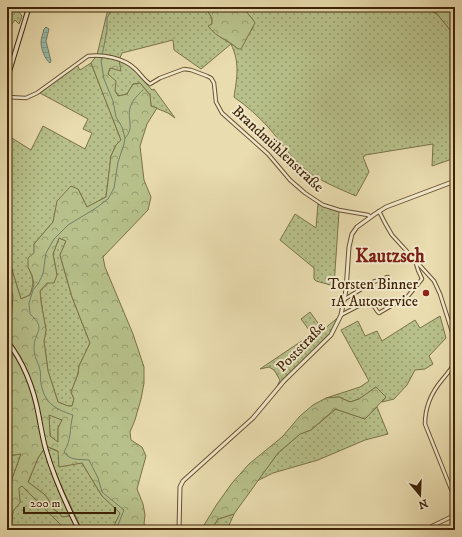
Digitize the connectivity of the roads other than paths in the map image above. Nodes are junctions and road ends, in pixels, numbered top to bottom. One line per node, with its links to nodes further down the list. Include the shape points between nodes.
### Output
1 (29, 7): 2 (main road)
2 (7, 79)
3 (7, 97): 6 (street, Brandmühlenstraße, via 26,98 38,93 88,56 105,56 119,60 130,65 150,84 184,69 191,70 211,78 216,102 222,114 268,154 305,193 323,205)
4 (455, 181): 5 (street, Poststraße)
5 (379, 211): 6 (street, Poststraße); 7 (street, via 389,230)
6 (370, 217): 9 (street, Poststraße, via 352,234)
7 (415, 259): 10 (street, via 422,279 408,296 381,312 377,312 370,301); 12 (street, via 437,286)
8 (388, 277): 9 (street, via 373,282)
9 (345, 299): 10 (street, Poststraße)
10 (341, 315): 17 (street, Poststraße, via 331,335 284,381 253,418 183,481 180,487)
11 (7, 341): 16 (main road, via 29,377 46,449 58,485)
12 (455, 341)
13 (455, 362): 14 (street, via 430,400 425,424)
14 (455, 499)
15 (455, 515): 18 (street)
16 (79, 530)
17 (179, 530)
18 (426, 530)

